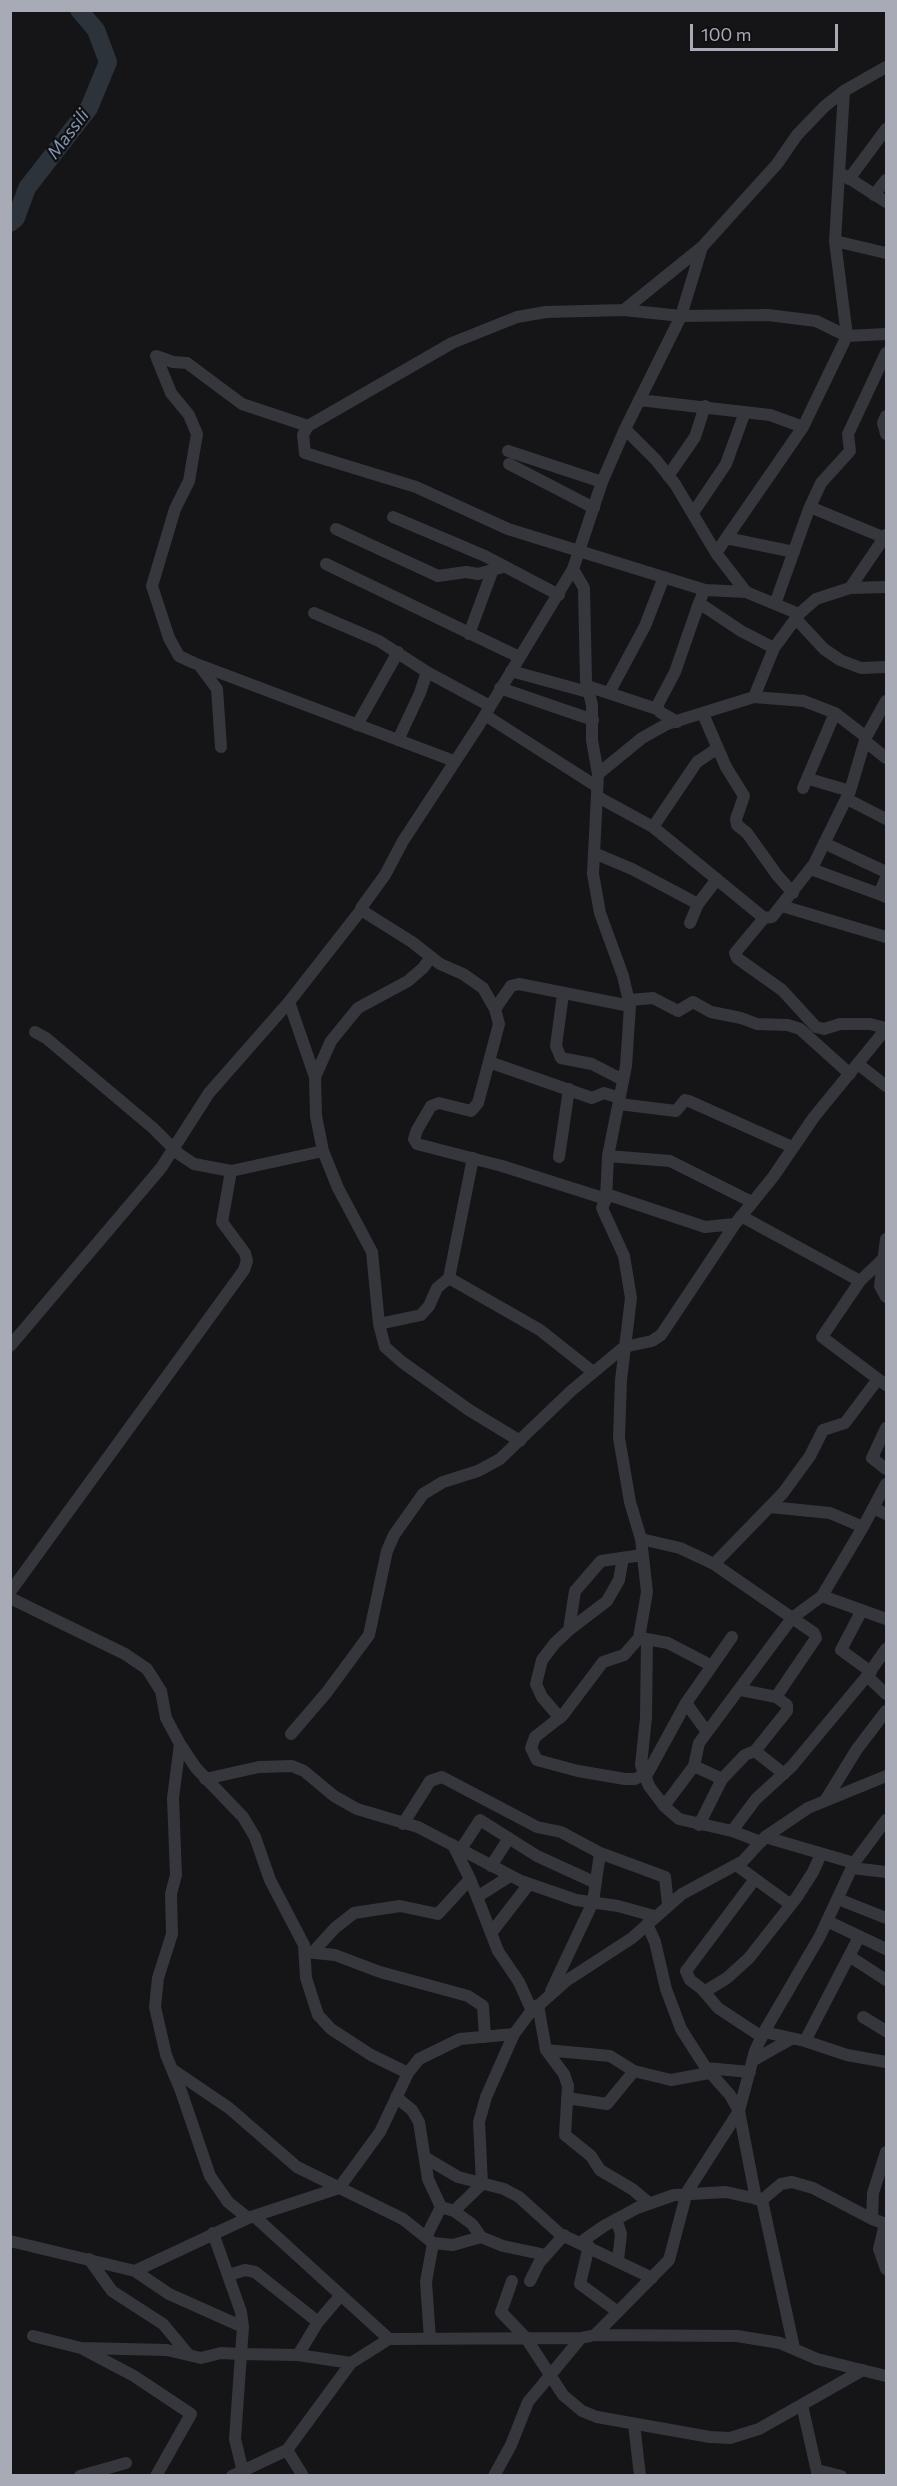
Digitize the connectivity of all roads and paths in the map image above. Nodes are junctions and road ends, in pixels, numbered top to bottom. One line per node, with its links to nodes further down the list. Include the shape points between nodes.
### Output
1 (886, 67): 2 (street)
2 (844, 91): 4 (street); 10 (street, via 797,135 777,164)
3 (886, 129): 5 (street)
4 (838, 171): 5 (street); 9 (street)
5 (849, 178): 7 (street)
6 (886, 180): 7 (street)
7 (874, 195): 8 (street)
8 (886, 202)
9 (835, 241): 11 (street); 15 (street)
10 (702, 247): 12 (street); 13 (street)
11 (886, 253)
12 (624, 310): 13 (street); 21 (street, via 546,312 517,317 452,343)
13 (681, 316): 15 (street, via 805,318); 17 (street)
14 (886, 334): 15 (street)
15 (847, 336): 22 (street)
16 (886, 353): 27 (street, via 848,434 850,451 821,483)
17 (639, 400): 18 (street); 23 (street)
18 (705, 406): 19 (street); 25 (street, via 695,437)
19 (745, 412): 22 (street, via 770,415); 29 (street, via 726,464)
20 (886, 416): 24 (street)
21 (308, 426): 34 (street, via 303,435 305,453 417,487 508,529); 54 (street, via 242,404 187,363 156,356 171,393 198,434 189,482 175,509 152,586 179,656)
22 (802, 427): 33 (street)
23 (624, 429): 25 (street); 26 (street)
24 (886, 434)
25 (668, 476): 29 (street)
26 (602, 482): 28 (street); 28 (street, via 509,457)
27 (810, 507): 32 (street); 35 (street)
28 (594, 508): 34 (street)
29 (693, 513): 36 (street)
30 (393, 517): 38 (street, via 475,552)
31 (336, 529): 38 (street, via 438,576)
32 (886, 536): 42 (street)
33 (726, 538): 35 (street); 36 (street)
34 (580, 552): 39 (street); 40 (street)
35 (794, 552): 47 (street)
36 (717, 553): 44 (street)
37 (326, 564): 50 (street)
38 (498, 569): 45 (street); 50 (street)
39 (573, 569): 45 (street); 59 (street, via 584,588)
40 (664, 577): 43 (street); 60 (street, via 645,626)
41 (886, 587): 42 (street)
42 (850, 588): 49 (street, via 816,599)
43 (705, 590): 44 (street); 46 (street)
44 (746, 592): 47 (street)
45 (559, 595): 53 (street)
46 (699, 603): 51 (street); 63 (street, via 675,672)
47 (774, 604): 49 (street)
48 (314, 613): 52 (street)
49 (798, 617): 51 (street); 55 (street, via 825,649 840,660 861,668)
50 (469, 634): 53 (street)
51 (774, 648): 61 (street)
52 (398, 652): 57 (street); 69 (street)
53 (519, 657): 56 (street)
54 (199, 665): 69 (street); 72 (street, via 217,689)
55 (886, 667)
56 (511, 671): 58 (street); 59 (street)
57 (426, 672): 64 (street); 71 (street)
58 (500, 688): 64 (street); 67 (street)
59 (587, 689): 60 (street); 67 (street)
60 (609, 693): 63 (street)
61 (754, 697): 65 (street, via 804,701); 66 (street)
62 (886, 701): 70 (street)
63 (657, 709): 68 (street)
64 (487, 710): 75 (street); 76 (street)
65 (835, 713): 70 (street); 77 (street, via 806,784)
66 (703, 714): 68 (street); 73 (street)
67 (593, 720): 76 (street, via 591,740)
68 (677, 722): 76 (street, via 642,738)
69 (357, 724): 71 (street)
70 (865, 739): 74 (street); 77 (street)
71 (398, 740): 75 (street)
72 (221, 747)
73 (718, 748): 79 (street, via 697,762); 86 (street, via 744,796 737,825)
74 (886, 758)
75 (454, 761): 90 (street)
76 (597, 786): 79 (street); 81 (street)
77 (848, 795): 78 (street); 80 (street)
78 (886, 819)
79 (653, 827): 85 (street)
80 (824, 843): 82 (street); 83 (street)
81 (594, 853): 88 (street); 97 (street, via 593,874 600,914)
82 (811, 869): 86 (street); 87 (street)
83 (886, 872)
84 (886, 878): 87 (street)
85 (717, 879): 88 (street); 91 (street)
86 (793, 893): 89 (street)
87 (883, 896)
88 (698, 904): 92 (street)
89 (782, 906): 91 (street); 93 (street)
90 (361, 910): 94 (street); 96 (street)
91 (764, 918): 99 (street, via 735,953 737,958 782,990 816,1027 870,1024)
92 (690, 923)
93 (886, 938)
94 (431, 957): 98 (street, via 483,988); 103 (street, via 408,981 358,1008 348,1018 331,1041)
95 (563, 994): 97 (street); 98 (street, via 514,985); 104 (street, via 556,1046 561,1058 592,1064)
96 (289, 1002): 103 (street); 109 (street, via 209,1094)
97 (630, 1003): 102 (street, via 653,998 678,1011 693,1002 711,1012 757,1024 788,1025 800,1029); 104 (street)
98 (495, 1010): 101 (street, via 499,1023)
99 (886, 1029): 102 (street)
100 (35, 1032): 109 (street, via 83,1068)
101 (489, 1062): 106 (street); 113 (street, via 475,1108 471,1111 439,1103 431,1106 414,1139 428,1148)
102 (854, 1069): 105 (street); 108 (street)
103 (315, 1077): 110 (street, via 316,1116)
104 (623, 1080): 107 (street)
105 (886, 1086)
106 (569, 1089): 107 (street, via 592,1098 604,1094); 112 (street)
107 (620, 1101): 108 (street, via 678,1111 689,1101); 111 (street)
108 (792, 1147): 116 (street)
109 (174, 1149): 114 (street, via 194,1164); 123 (street)
110 (323, 1151): 114 (street); 122 (street, via 372,1252)
111 (608, 1156): 115 (street); 116 (street, via 670,1161)
112 (559, 1157)
113 (473, 1158): 115 (street); 119 (street)
114 (231, 1171): 139 (street, via 222,1222 245,1253 244,1270)
115 (606, 1196): 117 (street, via 705,1227); 124 (street, via 602,1208 624,1256 631,1298)
116 (752, 1202): 117 (street)
117 (738, 1220): 120 (street); 124 (street, via 662,1335)
118 (885, 1249): 120 (street); 121 (street, via 880,1286)
119 (449, 1278): 122 (street, via 436,1288 421,1315); 125 (street, via 540,1330)
120 (860, 1281): 126 (street, via 822,1336)
121 (886, 1297)
122 (379, 1324): 128 (street, via 385,1347 402,1362)
123 (10, 1346)
124 (624, 1347): 125 (street); 135 (street, via 619,1438)
125 (593, 1372): 128 (street)
126 (882, 1382): 131 (street, via 845,1423 823,1430 796,1475)
127 (886, 1428): 129 (street, via 872,1458)
128 (520, 1441): 158 (street, via 500,1459 423,1494 387,1551 369,1635)
129 (886, 1469)
130 (886, 1484): 132 (street)
131 (770, 1507): 134 (street, via 836,1515); 138 (street)
132 (873, 1508): 133 (street); 134 (street)
133 (886, 1514)
134 (863, 1527): 140 (street)
135 (641, 1539): 136 (street); 138 (street, via 680,1548)
136 (642, 1555): 137 (street); 147 (street, via 647,1592)
137 (623, 1558): 145 (street, via 619,1580 608,1601); 145 (street, via 601,1561 575,1589)
138 (714, 1564): 143 (street)
139 (10, 1592)
140 (822, 1596): 142 (street); 143 (street)
141 (10, 1598): 159 (street, via 125,1654 147,1669 161,1691 162,1707)
142 (862, 1610): 144 (street); 150 (street, via 841,1650)
143 (792, 1618): 151 (street); 153 (street, via 816,1638)
144 (886, 1619)
145 (569, 1630): 156 (street, via 542,1660 536,1684)
146 (732, 1637): 149 (street)
147 (643, 1638): 149 (street, via 668,1643); 156 (street, via 624,1655 603,1662); 164 (street)
148 (886, 1649): 150 (street)
149 (712, 1666): 154 (street)
150 (869, 1674): 152 (street); 162 (street)
151 (741, 1690): 153 (street); 157 (street)
152 (886, 1694)
153 (776, 1697): 160 (street, via 787,1706 787,1711)
154 (686, 1702): 157 (street); 164 (street)
155 (886, 1711): 167 (street)
156 (560, 1718): 164 (street, via 532,1742 537,1760 625,1779)
157 (707, 1732): 161 (street, via 698,1746)
158 (291, 1734)
159 (180, 1744): 165 (street); 213 (street, via 173,1798 176,1875 171,1894 172,1934 155,1990 162,2042)
160 (754, 1751): 162 (street); 166 (street, via 734,1764)
161 (694, 1766): 166 (street); 168 (street)
162 (784, 1774): 172 (street, via 756,1799)
163 (886, 1776): 167 (street)
164 (644, 1777): 168 (street)
165 (205, 1779): 170 (street, via 259,1767 292,1766 357,1809); 198 (street, via 252,1831 270,1880)
166 (722, 1779): 171 (street)
167 (825, 1801): 174 (street, via 808,1808)
168 (664, 1806): 171 (street, via 679,1819)
169 (886, 1821): 180 (street)
170 (403, 1824): 175 (street, via 418,1827); 176 (street, via 430,1781 442,1777 537,1827 561,1832)
171 (699, 1825): 172 (street)
172 (732, 1831): 174 (street)
173 (509, 1838): 175 (street, via 479,1820); 179 (street); 185 (street, via 564,1870)
174 (763, 1840): 177 (street); 178 (street)
175 (457, 1847): 179 (street); 183 (street)
176 (600, 1853): 185 (street); 190 (street, via 665,1877)
177 (821, 1854): 180 (street); 191 (street)
178 (736, 1865): 184 (street); 190 (street, via 694,1886)
179 (491, 1866): 182 (street)
180 (853, 1866): 181 (street); 188 (street)
181 (886, 1872)
182 (510, 1876): 186 (street); 187 (street)
183 (470, 1879): 187 (street); 198 (street, via 438,1914 400,1906 354,1913)
184 (755, 1879): 191 (street); 201 (street, via 686,1968 688,1979)
185 (596, 1883): 189 (street)
186 (529, 1884): 189 (street); 195 (street)
187 (477, 1897): 195 (street)
188 (838, 1899): 192 (street); 194 (street)
189 (593, 1902): 193 (street); 202 (street)
190 (668, 1905): 193 (street)
191 (791, 1905): 201 (street, via 745,1962)
192 (886, 1918)
193 (651, 1920): 202 (street); 215 (street, via 672,2008)
194 (827, 1921): 196 (street); 206 (street)
195 (492, 1932): 202 (street, via 501,1958)
196 (859, 1937): 197 (street); 199 (street)
197 (886, 1949)
198 (309, 1952): 207 (street, via 335,1955 468,1996 483,2006); 216 (street, via 307,1986 325,2024 379,2060)
199 (849, 1956): 200 (street); 209 (street)
200 (886, 1980)
201 (704, 1992): 206 (street, via 729,2017)
202 (539, 2004): 205 (street); 210 (street)
203 (863, 2017): 204 (street)
204 (886, 2030)
205 (514, 2034): 207 (street); 222 (street, via 479,2122)
206 (763, 2035): 208 (street); 212 (street)
207 (485, 2037): 216 (street, via 447,2044 419,2059)
208 (791, 2039): 209 (street); 212 (street)
209 (805, 2041): 211 (street, via 847,2055)
210 (546, 2050): 214 (street, via 610,2056); 218 (street, via 564,2074)
211 (886, 2062)
212 (751, 2066): 215 (street); 219 (street)
213 (173, 2070): 223 (street, via 229,2108 286,2160); 229 (street, via 210,2176 233,2207)
214 (634, 2071): 215 (street, via 680,2080); 218 (street, via 608,2104)
215 (708, 2071): 219 (street)
216 (408, 2073): 217 (street)
217 (396, 2097): 221 (street, via 418,2119); 223 (street, via 369,2150)
218 (567, 2097): 226 (street, via 565,2135 600,2170)
219 (739, 2111): 224 (street); 225 (street)
220 (886, 2152): 231 (street, via 873,2193)
221 (426, 2158): 222 (street, via 458,2177); 227 (street, via 428,2179)
222 (482, 2184): 228 (street); 234 (street, via 519,2197)
223 (339, 2188): 229 (street); 236 (street, via 404,2219)
224 (687, 2192): 225 (street, via 726,2192); 226 (street); 245 (street, via 671,2255)
225 (759, 2199): 231 (street, via 781,2184 796,2182); 259 (street)
226 (649, 2203): 230 (street)
227 (441, 2207): 228 (street); 236 (street)
228 (454, 2211): 235 (street, via 472,2224)
229 (251, 2217): 233 (street); 248 (street)
230 (616, 2219): 238 (street); 241 (street, via 621,2234)
231 (872, 2219): 232 (street)
232 (886, 2224): 242 (street, via 879,2249)
233 (213, 2234): 243 (street); 244 (street)
234 (564, 2235): 238 (street); 239 (street)
235 (481, 2237): 236 (street, via 453,2245); 239 (street, via 503,2246)
236 (429, 2240): 257 (street, via 426,2282)
237 (10, 2241): 240 (street)
238 (585, 2244): 241 (street); 249 (street, via 580,2284)
239 (546, 2254): 247 (street)
240 (89, 2259): 243 (street); 260 (street, via 112,2291 163,2324)
241 (618, 2260): 245 (street)
242 (886, 2269)
243 (135, 2271): 251 (street, via 169,2294)
244 (229, 2275): 250 (street, via 245,2270 255,2272); 251 (street)
245 (652, 2278): 249 (street)
246 (512, 2281): 254 (street, via 501,2312)
247 (530, 2281)
248 (341, 2295): 250 (street); 256 (street)
249 (618, 2312): 252 (street)
250 (318, 2322): 262 (street)
251 (243, 2327): 261 (street)
252 (595, 2335): 255 (street); 259 (street, via 737,2336)
253 (33, 2336): 258 (street)
254 (526, 2338): 255 (street); 257 (street); 265 (street)
255 (581, 2338): 265 (street)
256 (389, 2339): 257 (street); 263 (street)
257 (430, 2339)
258 (81, 2348): 260 (street); 274 (street, via 134,2376 191,2414)
259 (794, 2348): 264 (street, via 817,2359)
260 (188, 2354): 261 (street, via 201,2358)
261 (241, 2354): 262 (street); 272 (street, via 235,2439)
262 (298, 2355): 263 (street)
263 (351, 2363): 269 (street)
264 (863, 2370): 266 (street); 267 (street)
265 (548, 2375): 268 (street, via 570,2403 582,2411); 276 (street, via 528,2402 516,2435)
266 (886, 2376)
267 (802, 2405): 268 (street, via 759,2429 730,2438); 271 (street)
268 (634, 2424): 277 (street)
269 (287, 2450): 272 (street); 275 (street)
270 (126, 2463): 273 (street)
271 (818, 2473): 278 (street)
272 (240, 2474)
273 (80, 2475)
274 (156, 2475)
275 (303, 2475)
276 (494, 2475)
277 (640, 2475)
278 (841, 2475)

